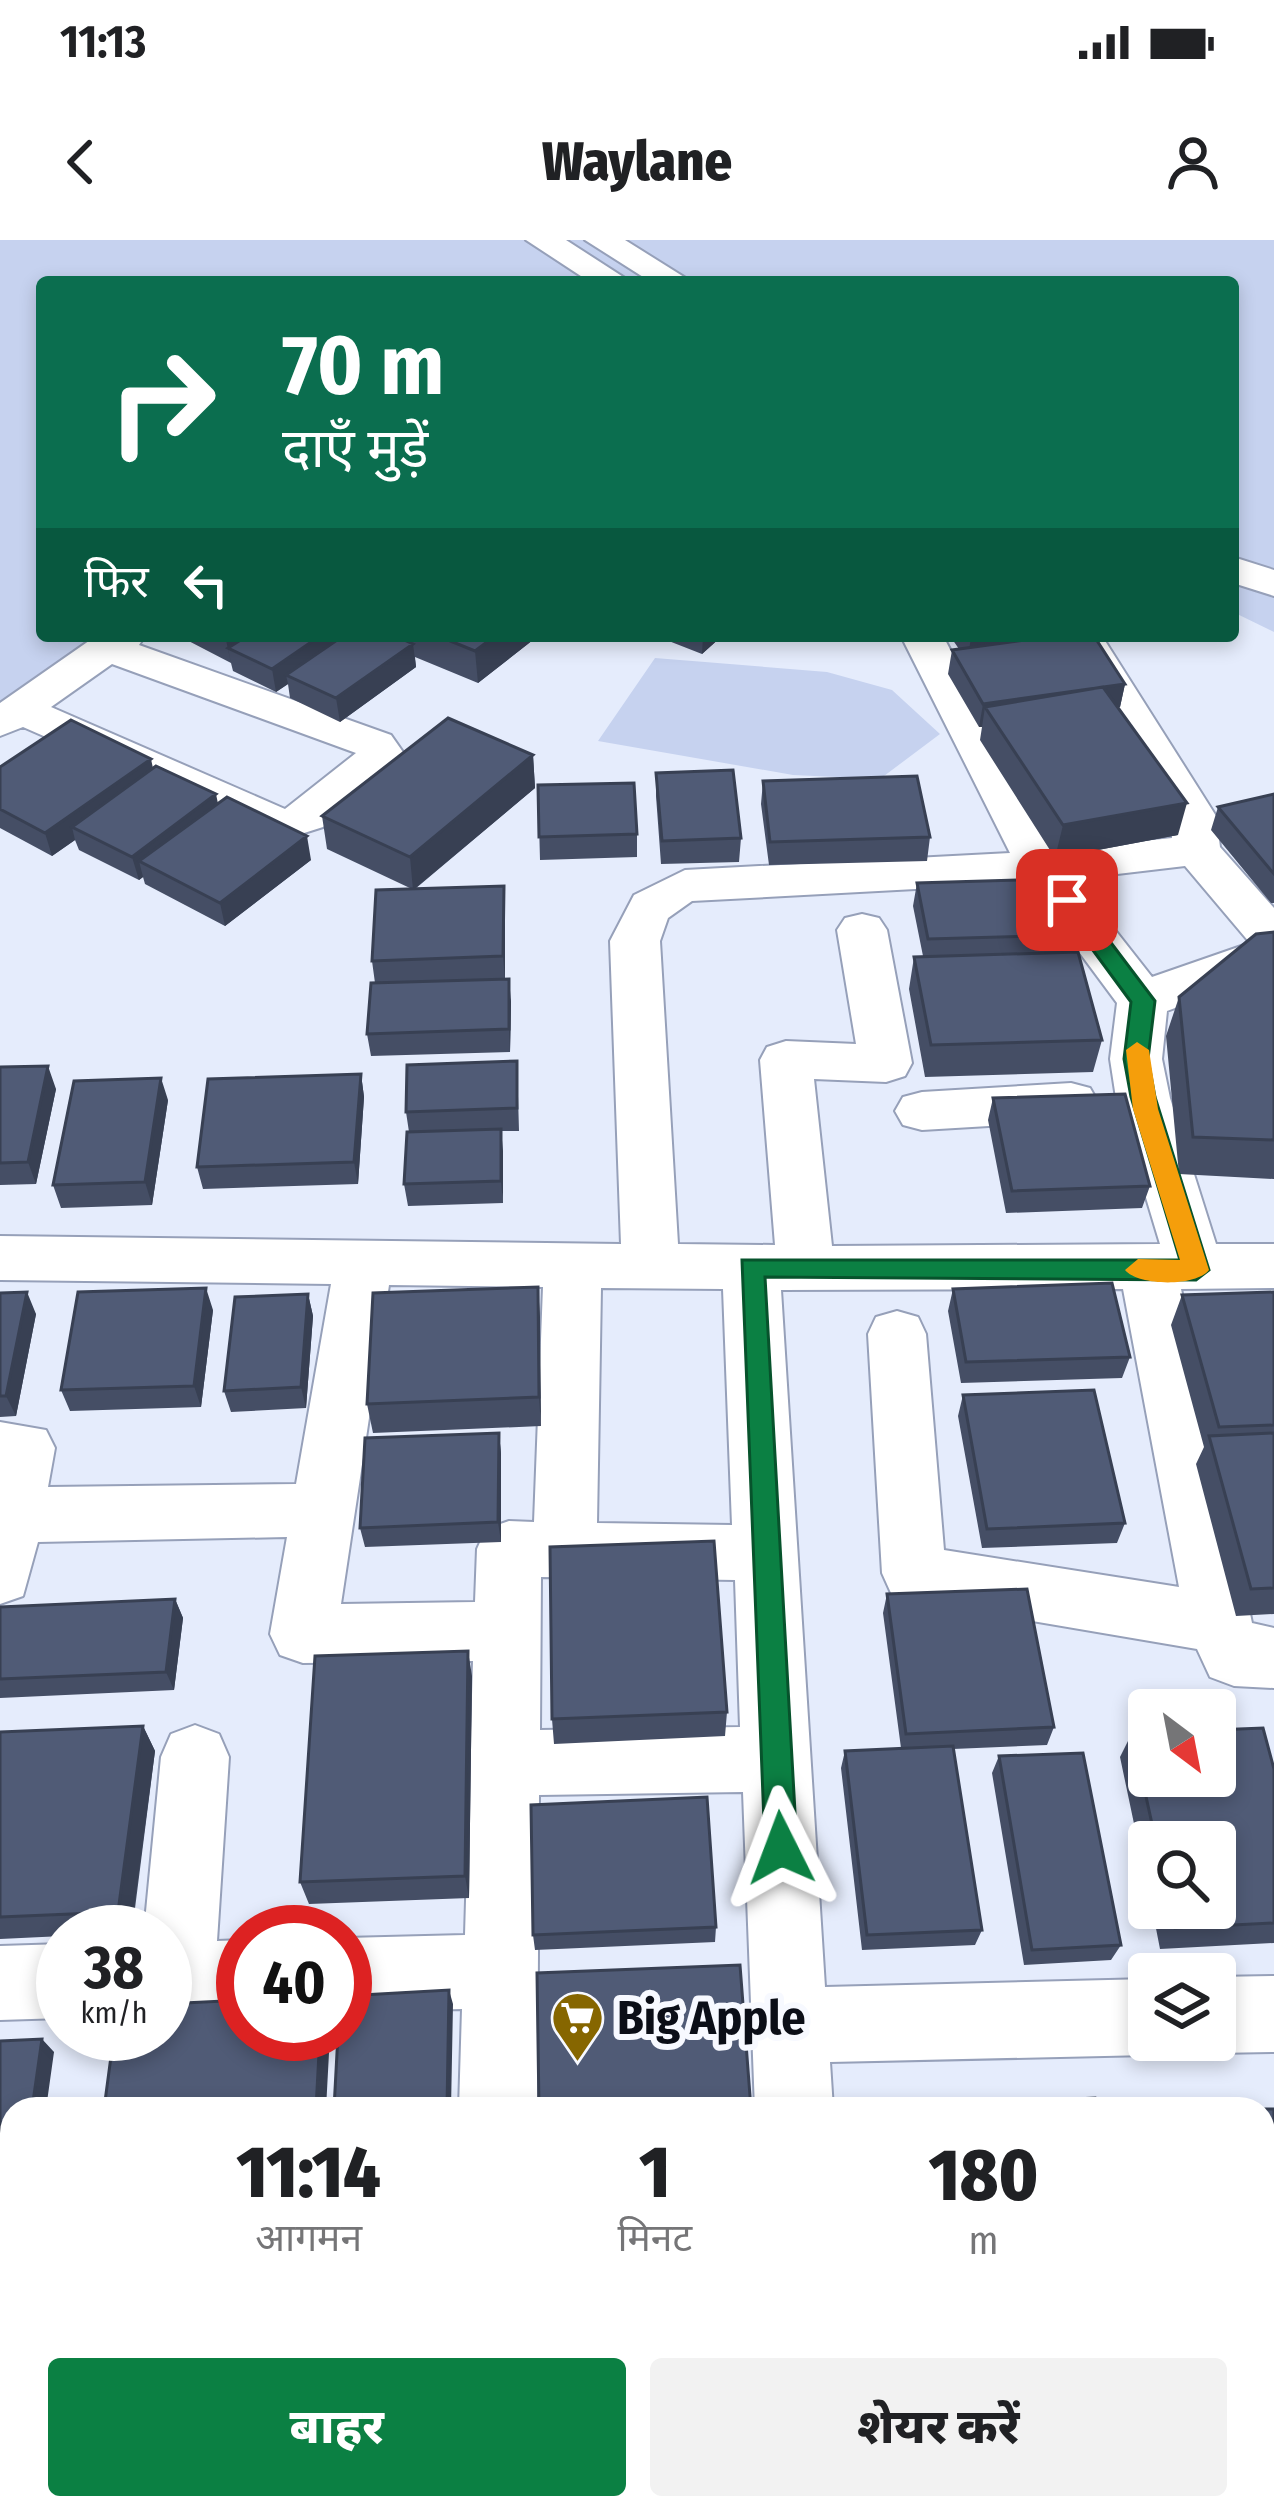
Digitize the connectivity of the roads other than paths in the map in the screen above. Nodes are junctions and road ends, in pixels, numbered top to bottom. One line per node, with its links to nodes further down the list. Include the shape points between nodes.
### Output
1 (542, 240): 4 (street)
2 (601, 240): 4 (street)
3 (675, 240): 4 (street)
4 (627, 272)
5 (1239, 571): 6 (street)
6 (1274, 584)
7 (1239, 610): 8 (street)
8 (1274, 622)
9 (116, 642): 12 (street); 12 (street, via 375,745 382,755 307,817 282,825)
10 (925, 642): 14 (street)
11 (1085, 642): 13 (street)
12 (10, 716)
13 (1208, 824): 14 (street); 16 (street)
14 (1041, 867): 18 (street); 24 (street, via 685,886 638,920)
15 (862, 930): 26 (street, via 886,1063 786,1060)
16 (1274, 939)
17 (1274, 954): 18 (street)
18 (1143, 1001): 19 (street, via 1136,1059)
19 (1143, 1097): 20 (street); 27 (street)
20 (922, 1111)
21 (0, 1258): 22 (street)
22 (364, 1260): 23 (street); 30 (street)
23 (573, 1261): 24 (street); 32 (street)
24 (650, 1262): 26 (street)
25 (1274, 1266): 27 (street)
26 (779, 1267): 27 (street); 33 (street)
27 (1172, 1270): 35 (street)
28 (897, 1334): 35 (street, via 914,1573)
29 (0, 1448): 31 (street, via 24,1448)
30 (323, 1510): 31 (street); 36 (street, via 303,1634)
31 (11, 1515): 34 (street)
32 (565, 1550): 33 (street); 36 (street, via 509,1549)
33 (766, 1552): 39 (street)
34 (0, 1576)
35 (1219, 1623): 37 (street, via 1234,1656)
36 (507, 1631): 40 (street)
37 (1274, 1658)
38 (195, 1757): 43 (street)
39 (776, 1760): 40 (street); 49 (street)
40 (504, 1763): 41 (street)
41 (500, 1971): 42 (street); 50 (street)
42 (372, 1974)
43 (195, 1978)
44 (36, 1982): 45 (street)
45 (0, 1983)
46 (1274, 2014): 47 (street)
47 (1236, 2015)
48 (1128, 2017): 49 (street)
49 (791, 2025): 51 (street)
50 (498, 2097)
51 (794, 2097)

